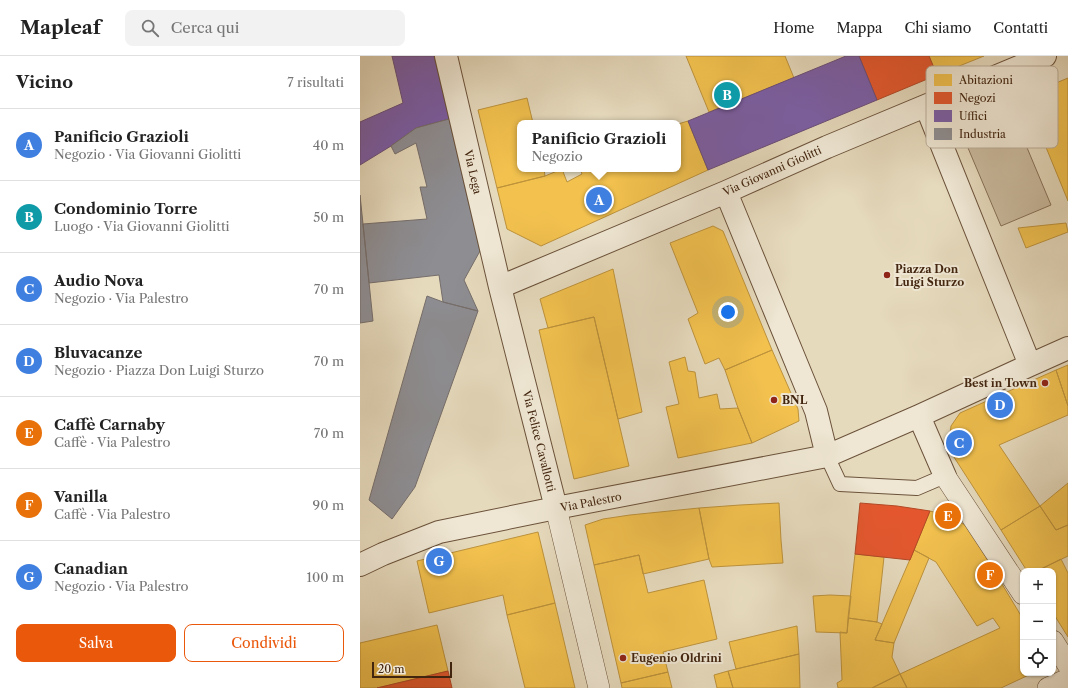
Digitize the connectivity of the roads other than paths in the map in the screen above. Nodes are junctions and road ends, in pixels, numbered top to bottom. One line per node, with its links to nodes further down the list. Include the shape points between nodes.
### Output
1 (446, 56): 7 (street, Via Lega)
2 (1045, 56): 3 (street, Via Giovanni Giolitti)
3 (1021, 66)
4 (926, 106): 6 (street, Via Giovanni Giolitti)
5 (943, 148): 9 (street)
6 (726, 192): 7 (street, Via Giovanni Giolitti); 11 (street, via 816,411)
7 (500, 287): 13 (street, Via Felice Cavallotti)
8 (1068, 348): 9 (street)
9 (1030, 365): 10 (street)
10 (919, 416): 11 (street); 12 (street)
11 (826, 456): 12 (lane, via 840,484 917,488); 13 (street, Via Palestro)
12 (945, 476): 15 (street)
13 (556, 508): 14 (street, Via Palestro, via 439,532); 19 (street, Via Felice Cavallotti)
14 (360, 565)
15 (1020, 589)
16 (1056, 646): 17 (street)
17 (1068, 665)
18 (1068, 679): 20 (street)
19 (599, 688)
20 (1048, 688)

